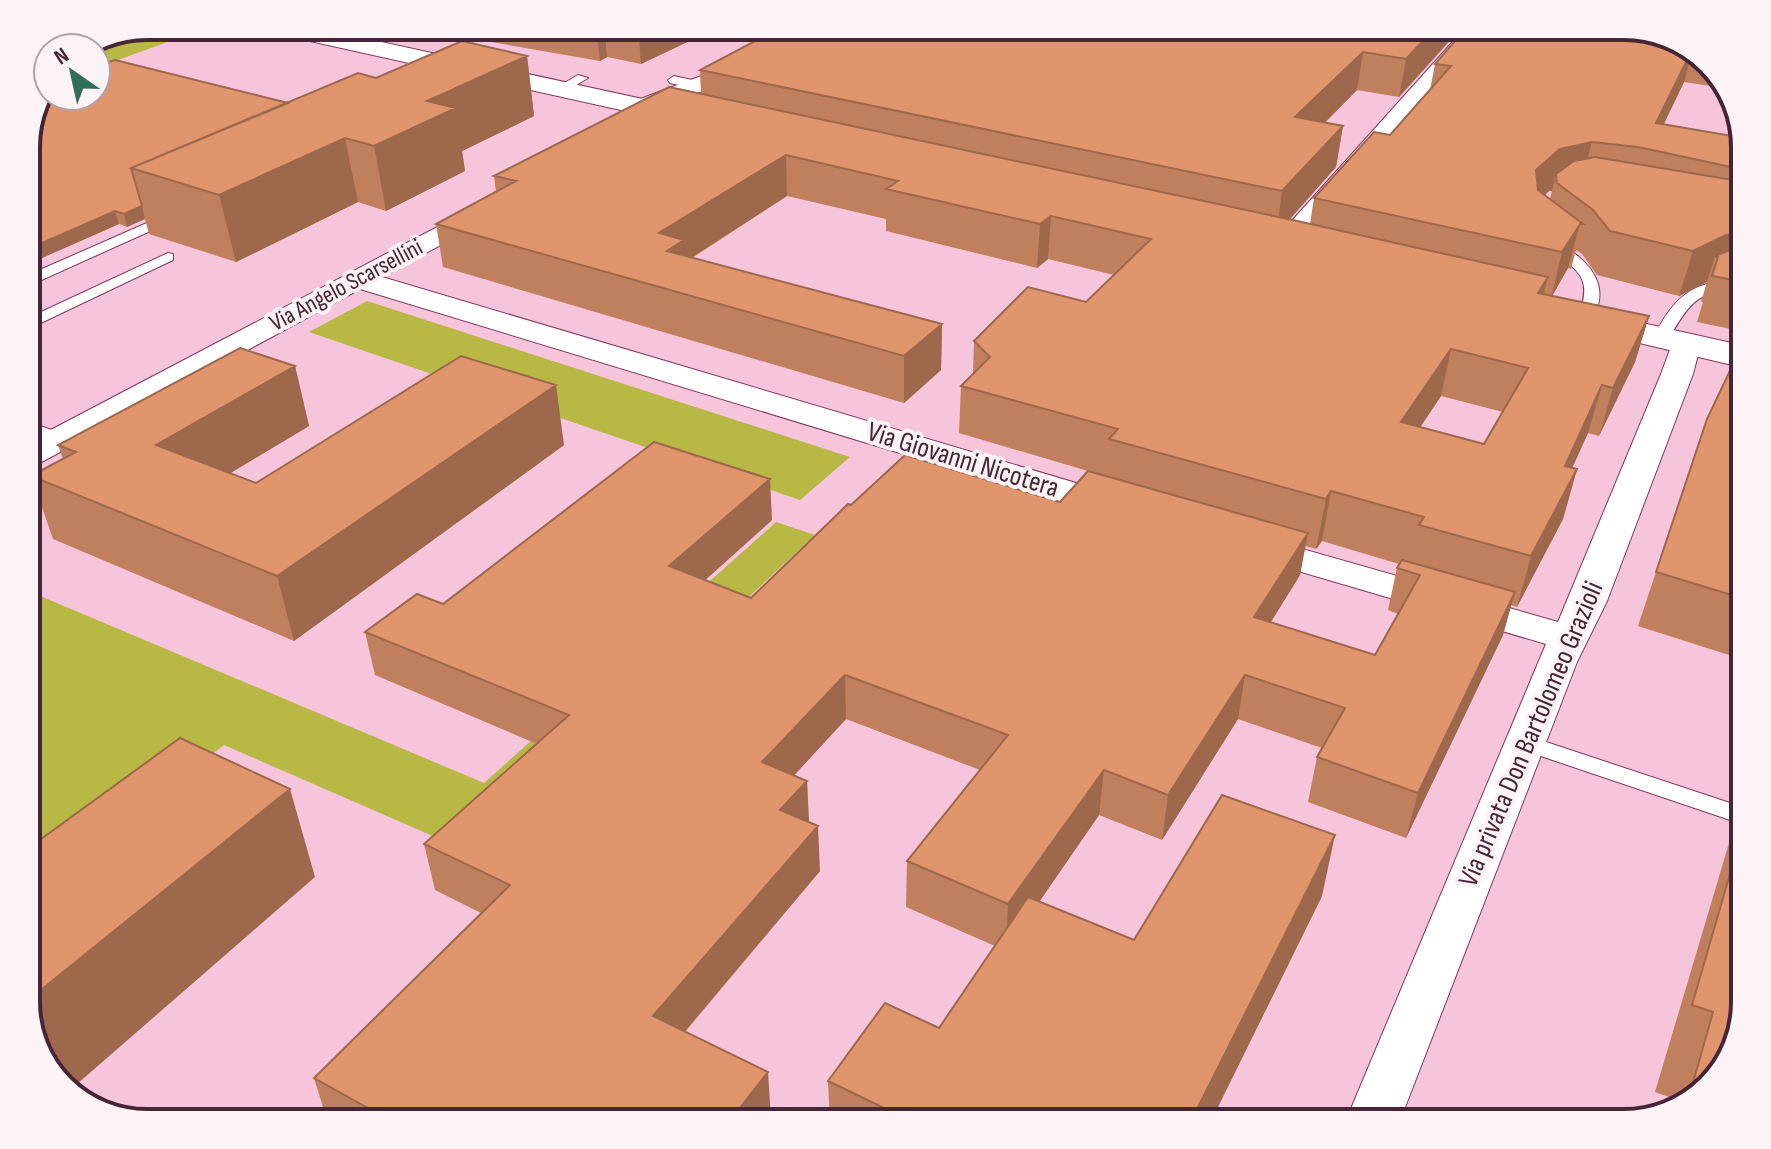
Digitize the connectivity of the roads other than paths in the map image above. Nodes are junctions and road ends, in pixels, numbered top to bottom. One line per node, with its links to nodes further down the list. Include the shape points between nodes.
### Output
1 (346, 40): 4 (main road)
2 (1466, 40): 13 (street)
3 (767, 58): 7 (street)
4 (500, 70): 6 (lane); 8 (main road, via 572,83)
5 (674, 80): 7 (lane)
6 (460, 85)
7 (697, 85): 8 (street)
8 (646, 116): 9 (main road)
9 (714, 122)
10 (499, 202): 16 (street, Via Angelo Scarsellini)
11 (189, 209): 15 (lane)
12 (1536, 230): 18 (lane, via 1581,263 1593,279 1592,304)
13 (1282, 249)
14 (168, 257): 19 (lane)
15 (40, 276)
16 (357, 279): 23 (street, Via Angelo Scarsellini, via 205,371); 25 (street, Via Giovanni Nicotera, via 987,477)
17 (1731, 283): 20 (lane, via 1713,284 1690,296 1672,314)
18 (1570, 317): 20 (main road)
19 (40, 318)
20 (1674, 340): 21 (main road); 27 (street, Via privata Don Bartolomeo Grazioli, via 1677,374)
21 (1731, 354)
22 (40, 431): 23 (lane)
23 (60, 439): 24 (street, Via Angelo Scarsellini)
24 (40, 450)
25 (1142, 514)
26 (1218, 536): 27 (street)
27 (1569, 638): 28 (street, Via privata Don Bartolomeo Grazioli)
28 (1525, 743): 29 (lane); 30 (street, Via privata Don Bartolomeo Grazioli)
29 (1731, 812)
30 (1378, 1109)

